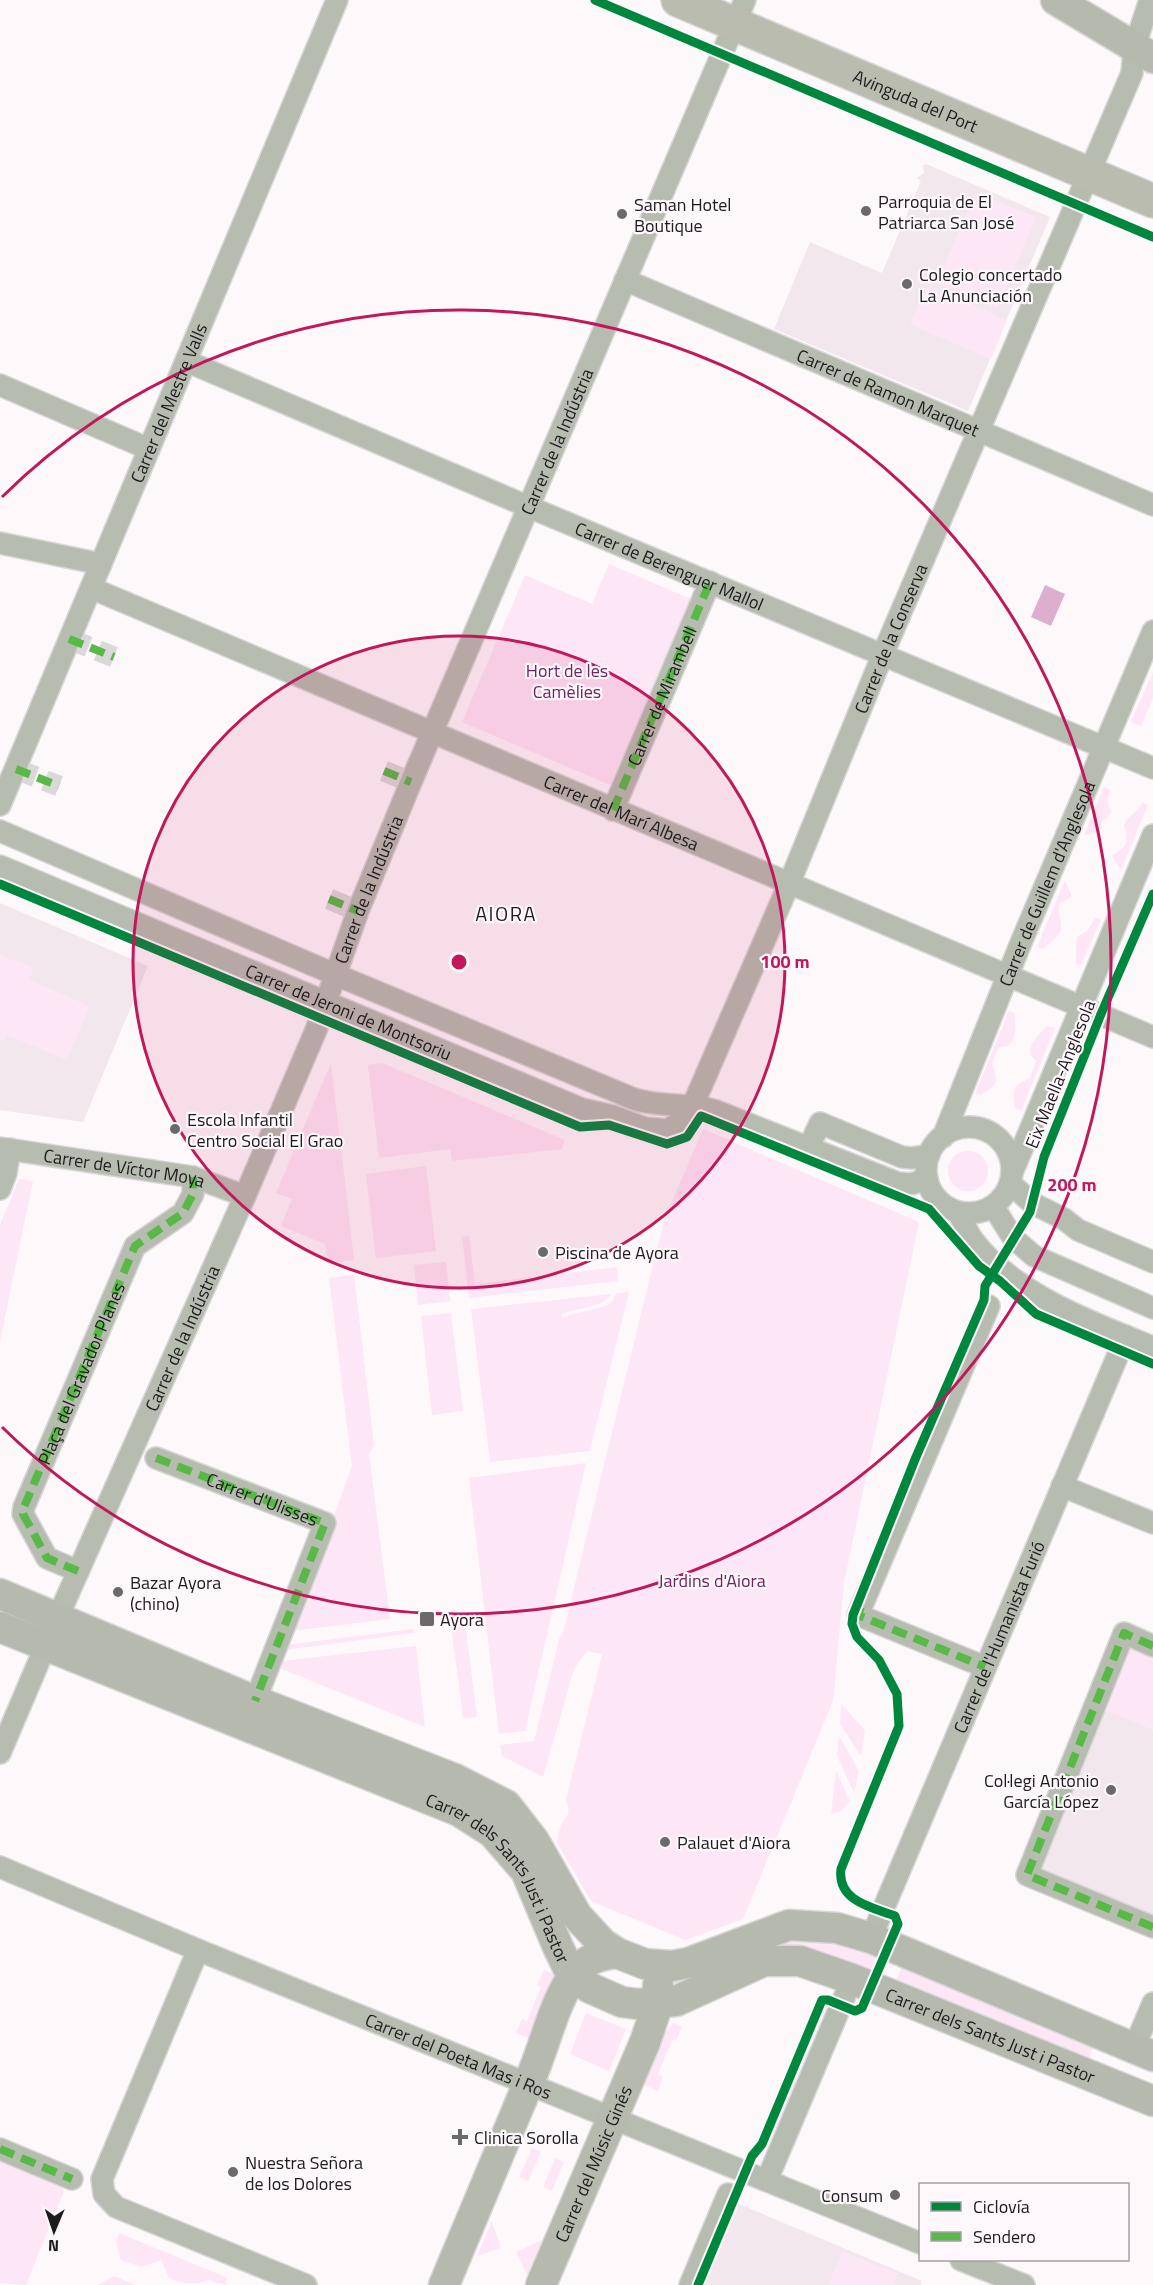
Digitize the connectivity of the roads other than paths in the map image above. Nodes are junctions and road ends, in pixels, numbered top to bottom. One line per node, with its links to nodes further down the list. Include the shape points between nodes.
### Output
1 (337, 0): 10 (street, Carrer del Mestre Valls)
2 (678, 0): 5 (main road, Avinguda del Port)
3 (1056, 0): 6 (street)
4 (1150, 0): 6 (street, Carrer de la Conserva)
5 (739, 12): 7 (main road, Avinguda del Port); 9 (street, Carrer de la Indústria)
6 (1144, 53): 7 (street, Carrer de la Conserva)
7 (1089, 174): 8 (main road, Avinguda del Port); 12 (street, Carrer de la Conserva)
8 (1153, 201)
9 (625, 280): 12 (street, Carrer de Ramon Marquet); 15 (street, Carrer de la Indústria)
10 (186, 361): 13 (street, Carrer del Mestre Valls); 15 (street, Carrer de Berenguer Mallol)
11 (0, 385): 13 (street)
12 (978, 431): 14 (street, Carrer de Ramon Marquet); 21 (street, Carrer de la Conserva)
13 (149, 449): 17 (street, Carrer del Mestre Valls)
14 (1153, 505)
15 (529, 507): 18 (street, Carrer de Berenguer Mallol); 22 (street, Carrer de la Indústria)
16 (0, 543): 17 (street)
17 (101, 564): 19 (street, Carrer del Mestre Valls)
18 (710, 582): 21 (street, Carrer de Berenguer Mallol); 26 (street, Carrer de Mirambell)
19 (91, 588): 22 (street, Carrer del Marí Albesa); 25 (street, Carrer del Mestre Valls)
20 (1153, 631): 23 (street, Carrer de Guillem d'Anglesola)
21 (883, 654): 23 (street, Carrer de Berenguer Mallol); 30 (street, Carrer de la Conserva)
22 (433, 733): 26 (street, Carrer del Marí Albesa); 31 (street, Carrer de la Indústria)
23 (1103, 748): 24 (street, Carrer de Berenguer Mallol); 32 (street, Carrer de Guillem d'Anglesola)
24 (1153, 768)
25 (0, 805)
26 (613, 810): 30 (street, Carrer del Marí Albesa)
27 (0, 831): 31 (street, Carrer de Jeroni de Montsoriu)
28 (1153, 835): 34 (street)
29 (0, 867): 33 (street, Carrer de Jeroni de Montsoriu)
30 (789, 884): 32 (street, Carrer del Marí Albesa); 36 (street, Carrer de la Conserva)
31 (334, 974): 33 (street, Carrer de la Indústria); 36 (street, Carrer de Jeroni de Montsoriu, via 634,1099 661,1105)
32 (1008, 976): 34 (street, Carrer del Marí Albesa); 37 (street, Carrer de Guillem d'Anglesola)
33 (325, 1002): 36 (street, Carrer de Jeroni de Montsoriu, via 582,1109 645,1128 668,1130); 45 (street, Carrer de la Indústria)
34 (1082, 1006): 35 (street, Carrer del Marí Albesa); 42 (street)
35 (1153, 1037)
36 (693, 1105): 38 (street, Carrer de Jeroni de Montsoriu)
37 (942, 1137): 40 (street); 42 (street, via 965,1128 989,1132 1006,1149 1011,1160)
38 (809, 1147): 40 (street, via 820,1122 902,1156); 43 (street, Carrer de Jeroni de Montsoriu, via 898,1183)
39 (5, 1148): 41 (street, Carrer de Víctor Moya); 44 (street, via 6,1173)
40 (929, 1155): 43 (street)
41 (193, 1177): 45 (street, Carrer de Víctor Moya); 56 (street, Plaça del Gravador Planes, via 193,1194 183,1213 135,1246 24,1507 23,1514 47,1558)
42 (1011, 1178): 46 (street); 48 (street, via 1039,1208)
43 (927, 1179): 47 (street, via 938,1200)
44 (0, 1189)
45 (245, 1196): 56 (street, Carrer de la Indústria)
46 (993, 1206): 47 (street, via 982,1211); 50 (street, via 1013,1238 1034,1256)
47 (958, 1212): 51 (street, via 973,1240 1005,1272 1041,1298)
48 (1153, 1263)
49 (989, 1306): 62 (street, via 858,1615)
50 (1153, 1308)
51 (1126, 1336): 52 (street); 54 (street, Carrer de l'Humanista Furió)
52 (1153, 1347)
53 (156, 1458): 63 (street, Carrer d'Ulisses, via 325,1523)
54 (1062, 1486): 55 (street); 62 (street, Carrer de l'Humanista Furió)
55 (1153, 1523)
56 (78, 1571): 58 (street, Carrer de la Indústria)
57 (0, 1594): 58 (street, Carrer dels Sants Just i Pastor)
58 (57, 1618): 60 (street, Carrer de la Indústria); 63 (street, Carrer dels Sants Just i Pastor)
59 (0, 1627): 60 (street, Carrer dels Sants Just i Pastor)
60 (46, 1646): 64 (street, Carrer de la Indústria); 71 (street, Carrer dels Sants Just i Pastor, via 459,1811 492,1832 526,1871)
61 (1153, 1646): 66 (street, via 1124,1633 1027,1875)
62 (985, 1667): 67 (street, Carrer de l'Humanista Furió)
63 (255, 1701): 69 (street, Carrer dels Sants Just i Pastor, via 455,1779 506,1805 534,1841 577,1916)
64 (0, 1753)
65 (0, 1867): 68 (street, Carrer del Poeta Mas i Ros)
66 (1153, 1927)
67 (871, 1938): 70 (street, Carrer dels Sants Just i Pastor, via 837,1928 789,1925 688,1963); 75 (street, Carrer dels Sants Just i Pastor)
68 (198, 1950): 76 (street, Carrer del Poeta Mas i Ros); 86 (street, via 102,2179 104,2194 116,2207)
69 (617, 1953): 70 (street, Carrer dels Sants Just i Pastor); 71 (street, via 590,1959)
70 (645, 1964): 74 (street, via 659,1987)
71 (572, 1976): 74 (street, Carrer dels Sants Just i Pastor, via 622,2002); 76 (street)
72 (852, 1979): 74 (street, Carrer dels Sants Just i Pastor, via 800,1961 764,1961 676,2001); 77 (street, Carrer dels Sants Just i Pastor); 82 (street)
73 (1153, 2003): 75 (street)
74 (658, 2004): 79 (street, Carrer del Músic Ginés)
75 (1143, 2052): 77 (street)
76 (529, 2083): 79 (street, Carrer del Poeta Mas i Ros); 87 (street)
77 (1118, 2086): 78 (street, Carrer dels Sants Just i Pastor)
78 (1153, 2101)
79 (612, 2117): 82 (street, Carrer del Poeta Mas i Ros); 88 (street, Carrer del Músic Ginés)
80 (0, 2149): 81 (street)
81 (72, 2179)
82 (767, 2180): 84 (street, Carrer del Poeta Mas i Ros)
83 (728, 2194): 89 (street)
84 (919, 2242)
85 (967, 2261): 90 (street)
86 (306, 2285)
87 (444, 2285)
88 (541, 2285)
89 (690, 2285)
90 (1024, 2285)

